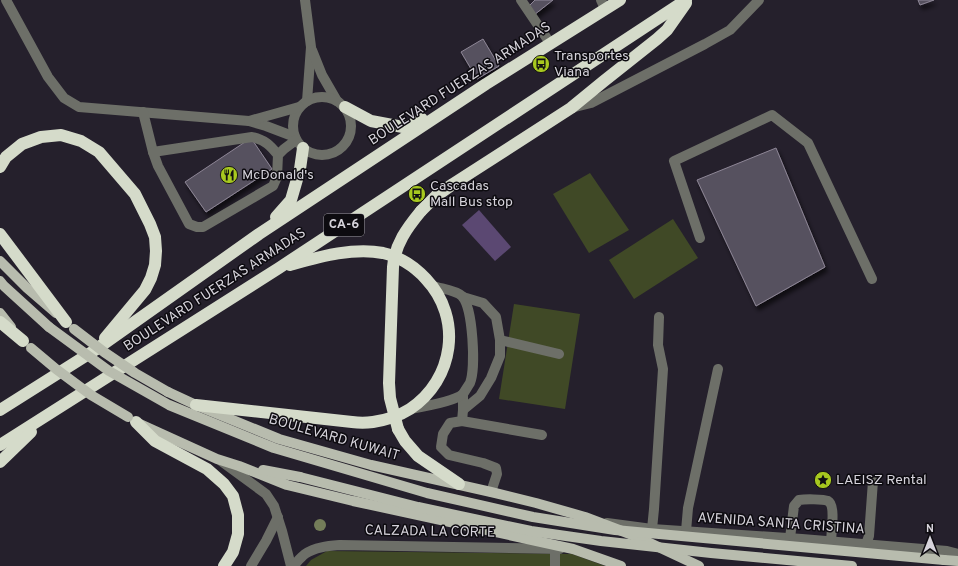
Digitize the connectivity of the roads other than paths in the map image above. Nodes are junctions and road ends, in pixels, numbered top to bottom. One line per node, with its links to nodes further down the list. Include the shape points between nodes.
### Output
1 (6, 0): 14 (street, via 48,77 64,98 79,107)
2 (305, 0): 9 (street)
3 (521, 0): 8 (street)
4 (620, 0): 7 (highway, BOULEVARD FUERZAS ARMADAS / CA-6)
5 (687, 0): 13 (highway, via 657,39); 24 (highway, BOULEVARD FUERZAS ARMADAS / CA-6)
6 (759, 0): 13 (street, via 730,30 706,44 591,103)
7 (603, 5): 8 (highway, BOULEVARD FUERZAS ARMADAS / CA-6)
8 (550, 43): 10 (highway, BOULEVARD FUERZAS ARMADAS / CA-6)
9 (311, 47): 11 (street); 12 (street, via 322,75)
10 (486, 84): 12 (highway, via 403,127 370,121); 21 (highway, BOULEVARD FUERZAS ARMADAS / CA-6)
11 (303, 104): 12 (street, via 317,97 327,97); 15 (street); 16 (street, via 295,114 293,122)
12 (341, 104): 16 (street, via 350,116 351,125 350,135 339,150 320,155 311,153)
13 (571, 108): 54 (highway, bridge, via 436,196 405,231 394,260 389,383 398,429 418,456)
14 (143, 112): 15 (street); 17 (street)
15 (249, 121): 16 (street, via 266,126)
16 (298, 142): 18 (street); 21 (highway, via 300,169 292,200)
17 (154, 152): 18 (street, via 252,137 261,139); 18 (street, via 158,166 189,224 197,227 203,227 273,186 277,177)
18 (278, 155)
19 (0, 166): 35 (highway, via 6,157 22,144 41,136 62,135 81,141 99,152 135,194 155,237 155,265 145,290)
20 (0, 234): 32 (highway)
21 (259, 234): 35 (highway, BOULEVARD FUERZAS ARMADAS / CA-6)
22 (700, 238): 25 (street, via 674,161 772,115 808,143)
23 (0, 260): 32 (main road, BOULEVARD KUWAIT)
24 (279, 268): 27 (highway, via 321,256 364,251 384,253 403,260); 45 (highway, BOULEVARD FUERZAS ARMADAS / CA-6)
25 (872, 280)
26 (0, 281): 66 (main road, bridge, via 49,327 109,370 169,405 274,448 427,493 533,517 615,530)
27 (433, 286): 28 (street, via 458,293); 42 (highway, via 443,304 448,323 446,363 438,381 425,397)
28 (463, 298): 33 (street, via 483,303 496,317); 39 (street, via 468,309 473,336 473,364 470,383)
29 (0, 313): 34 (main road)
30 (659, 317): 58 (street, via 658,345 663,369)
31 (0, 322): 34 (highway)
32 (70, 326): 41 (main road, BOULEVARD KUWAIT, bridge, via 135,373)
33 (500, 340): 36 (street); 44 (street, via 500,356 491,378 480,396)
34 (27, 345): 46 (main road, bridge, via 91,395)
35 (95, 350): 38 (highway, BOULEVARD FUERZAS ARMADAS / CA-6)
36 (559, 354)
37 (718, 369): 59 (street, via 688,508)
38 (31, 390): 40 (highway); 43 (highway, BOULEVARD FUERZAS ARMADAS / CA-6)
39 (462, 394): 42 (street, via 450,400); 44 (street)
40 (0, 402)
41 (196, 405): 42 (highway, via 372,423 392,418); 54 (main road, BOULEVARD KUWAIT, via 279,439 370,464)
42 (410, 409)
43 (0, 410)
44 (463, 410): 47 (street)
45 (47, 416): 49 (highway, BOULEVARD FUERZAS ARMADAS / CA-6); 51 (highway)
46 (132, 419): 50 (main road); 67 (highway, via 155,441 208,469 233,496 238,515 238,534 233,552)
47 (462, 421): 48 (street); 55 (street, via 450,424 443,434 441,447 449,455 496,468)
48 (542, 435)
49 (0, 445)
50 (217, 459): 52 (main road); 56 (street, CALZADA LA CORTE, via 266,494)
51 (0, 462)
52 (239, 466): 64 (main road, via 287,485 338,498); 73 (main road, bridge, via 300,477 531,532)
53 (873, 481): 62 (street)
54 (459, 484): 55 (main road, BOULEVARD KUWAIT)
55 (492, 492): 57 (main road, BOULEVARD KUWAIT)
56 (278, 518): 68 (street); 69 (street, CALZADA LA CORTE)
57 (602, 523): 58 (street, AVENIDA SANTA CRISTINA); 72 (main road, BOULEVARD KUWAIT)
58 (652, 529): 59 (street, AVENIDA SANTA CRISTINA)
59 (686, 531): 60 (street, AVENIDA SANTA CRISTINA)
60 (790, 538): 61 (street, AVENIDA SANTA CRISTINA); 61 (street, via 794,506 799,500 828,501 832,508)
61 (830, 542): 62 (street, AVENIDA SANTA CRISTINA)
62 (866, 544): 65 (street, AVENIDA SANTA CRISTINA)
63 (555, 549): 64 (street, CALZADA LA CORTE); 69 (street, CALZADA LA CORTE, via 340,545 316,549 304,555); 70 (street)
64 (573, 549): 71 (main road)
65 (958, 554)
66 (958, 561)
67 (224, 566)
68 (251, 566)
69 (292, 566)
70 (555, 566)
71 (621, 566)
72 (699, 566)
73 (852, 566)

